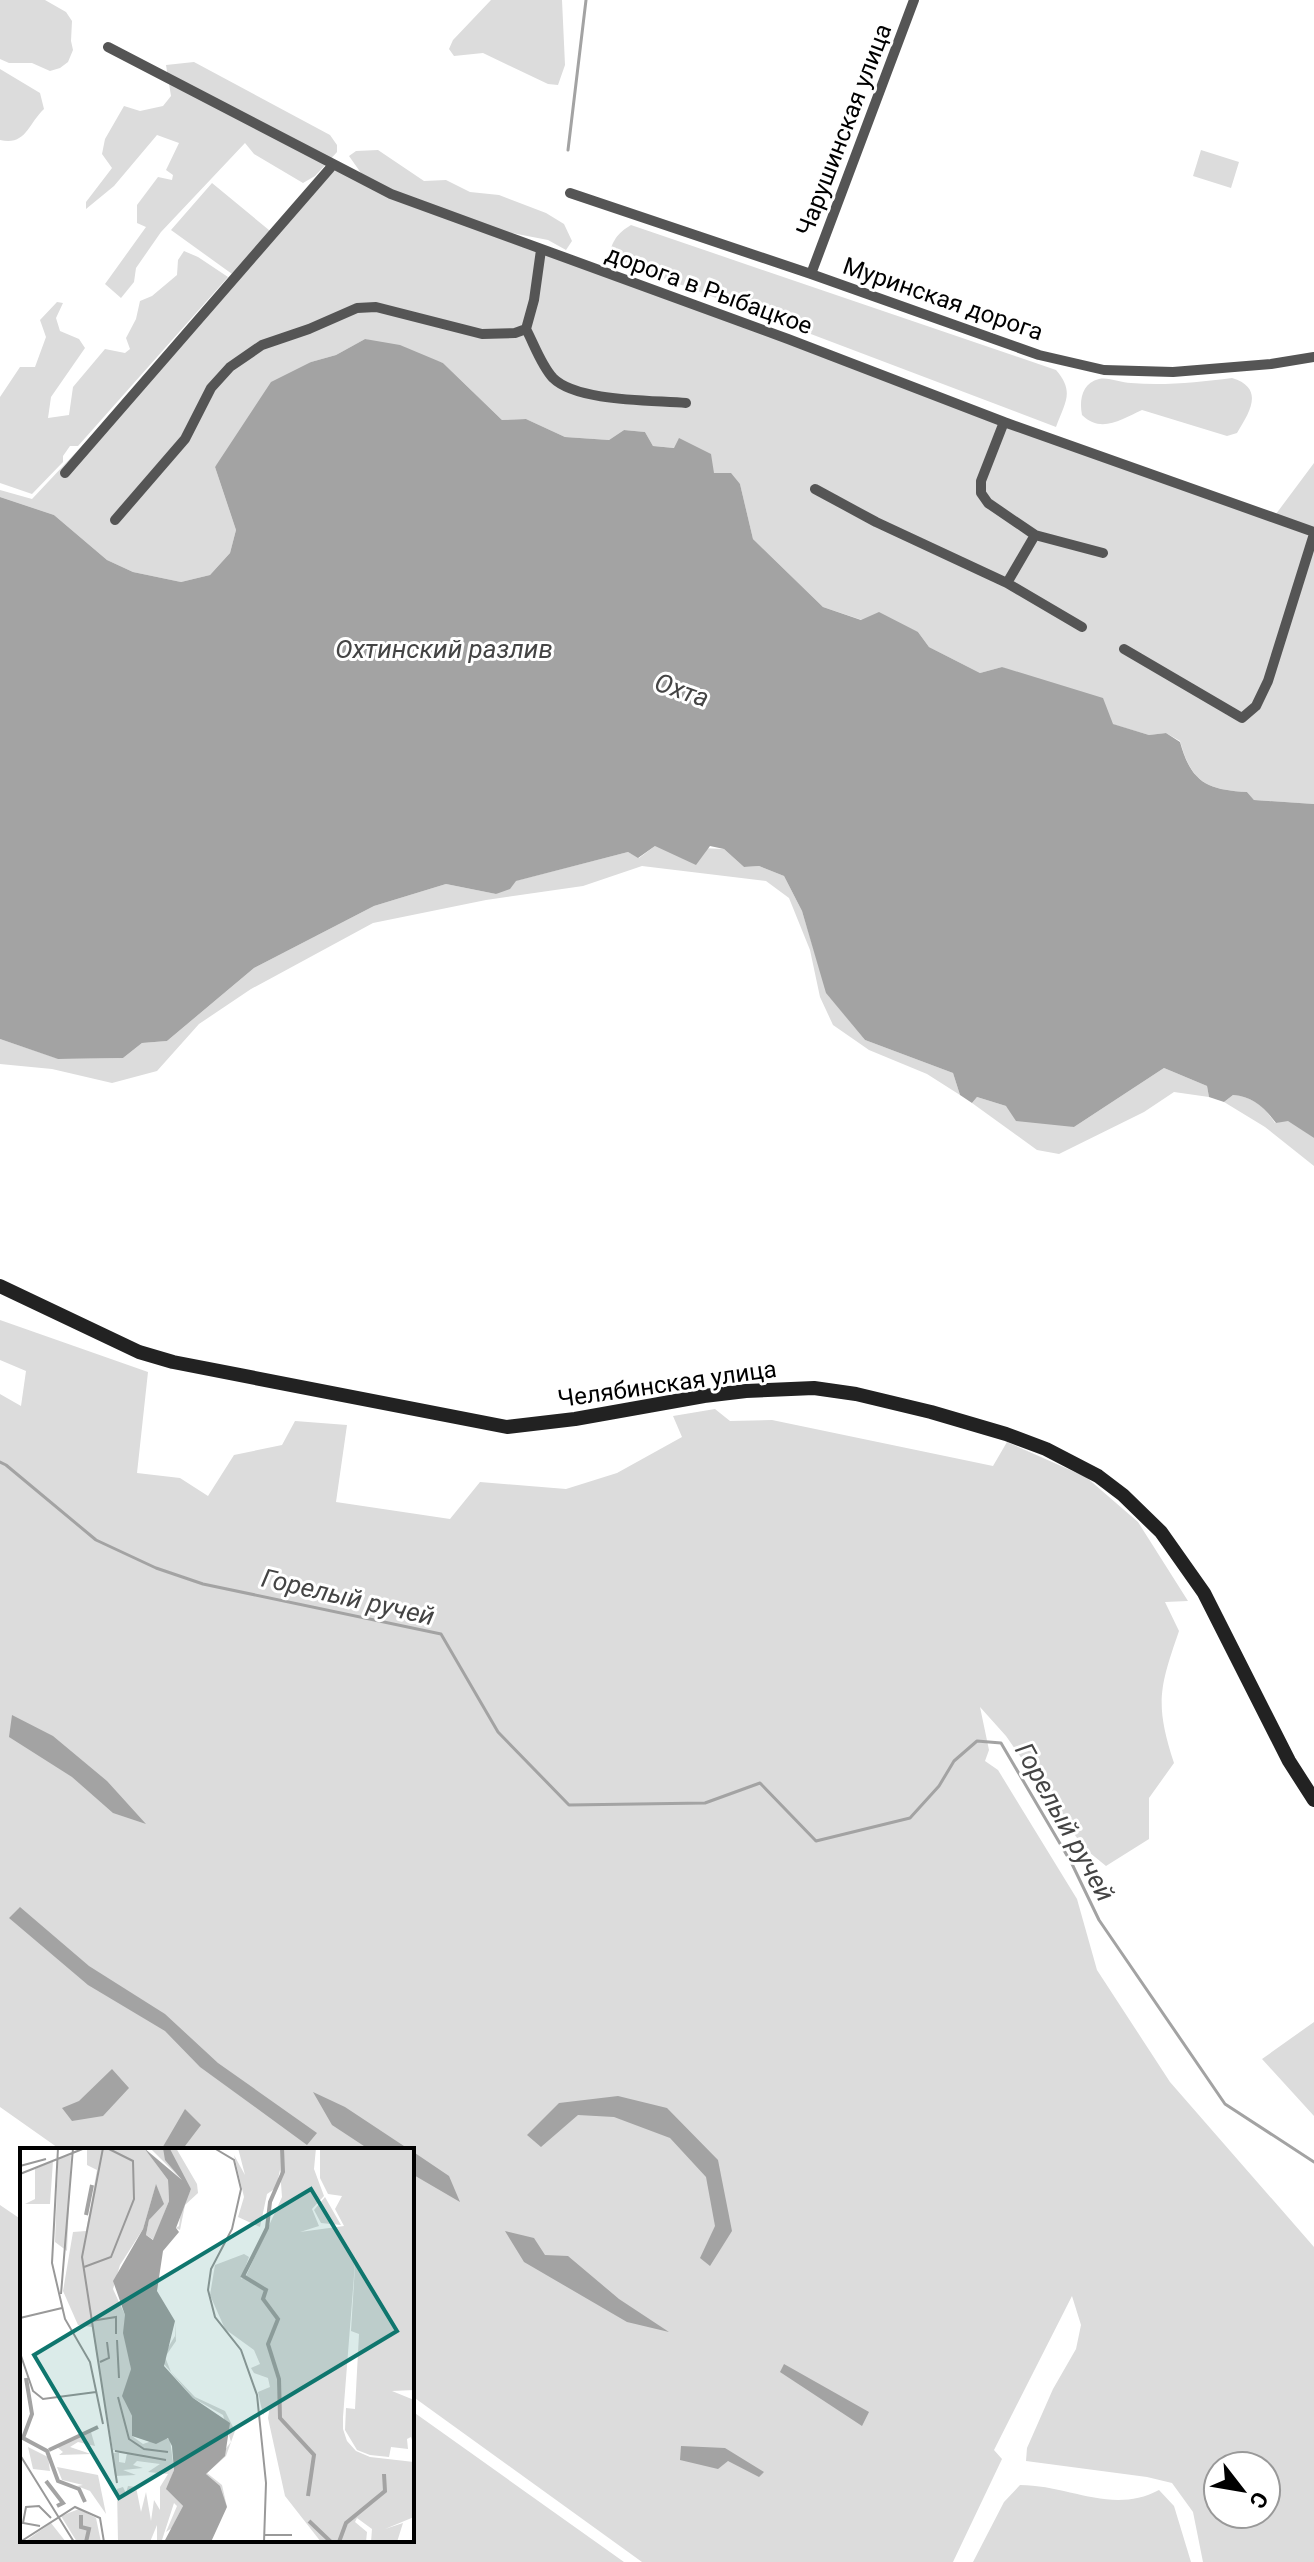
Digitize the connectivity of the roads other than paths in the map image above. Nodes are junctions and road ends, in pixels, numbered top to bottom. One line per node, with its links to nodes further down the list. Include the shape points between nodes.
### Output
1 (914, 0): 6 (street, Чарушинская улица)
2 (108, 47): 3 (street, дорога в Рыбацкое)
3 (332, 166): 5 (street, дорога в Рыбацкое); 11 (street)
4 (570, 193): 6 (street, Муринская дорога)
5 (541, 250): 7 (street); 10 (street, дорога в Рыбацкое)
6 (811, 274): 8 (street, Муринская дорога, via 1039,355 1104,370 1173,372)
7 (526, 329): 9 (street, via 557,382 615,399); 13 (street, via 482,334 376,307 357,308 262,345 211,388 185,439)
8 (1314, 357)
9 (686, 403)
10 (1004, 422): 14 (street, дорога в Рыбацкое); 15 (street, via 981,493)
11 (65, 473)
12 (815, 489): 17 (street)
13 (115, 520)
14 (1314, 533): 19 (street, via 1268,681 1256,706 1242,718)
15 (1035, 535): 16 (street); 17 (street)
16 (1103, 553)
17 (1007, 583): 18 (street)
18 (1082, 627)
19 (1124, 649)
20 (0, 1286): 21 (street, Челябинская улица, via 139,1352 173,1362 507,1427 704,1396 814,1388 931,1412 1046,1449 1123,1495 1177,1553 1204,1593)
21 (1314, 1800)

